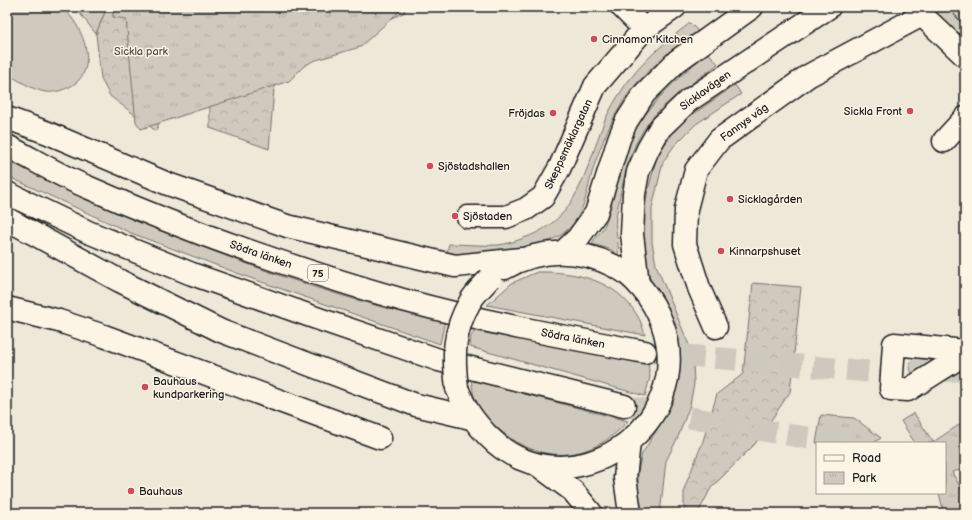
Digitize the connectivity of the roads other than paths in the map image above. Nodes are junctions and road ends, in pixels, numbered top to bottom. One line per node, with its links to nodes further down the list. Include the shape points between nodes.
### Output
1 (622, 7): 6 (main road)
2 (675, 7): 6 (main road, Skeppsmäklargatan)
3 (752, 7): 15 (main road, via 677,61 644,94 626,122 619,139 596,213)
4 (829, 7): 17 (main road, Sicklavägen, via 688,101 660,128 638,172 634,194 632,234)
5 (920, 11): 7 (main road); 19 (main road, Fannys väg, via 808,76 719,140 696,170 686,209 685,244 699,288)
6 (644, 29): 13 (main road, Skeppsmäklargatan, via 595,86 560,166 543,197 526,209 506,217)
7 (965, 56)
8 (7, 118): 16 (main road, via 168,184 287,226 455,266)
9 (965, 118): 10 (main road)
10 (944, 141)
11 (7, 146): 21 (main road, Södra länken / 75, via 98,192 192,231 286,263 404,300 521,328)
12 (7, 193): 23 (main road, via 111,241 192,274 319,319 439,360)
13 (468, 217)
14 (7, 218): 24 (main road, via 120,281 221,331 416,405)
15 (564, 252): 16 (main road); 17 (main road, via 585,254 604,260 622,269)
16 (521, 259): 24 (main road, bridge, via 490,278 470,301 458,328 454,358 458,388)
17 (638, 284): 26 (main road, via 650,299 662,324 668,347 668,365 660,401 642,431)
18 (7, 308): 25 (main road, via 104,336)
19 (716, 327)
20 (965, 351): 22 (main road, via 894,344 891,389 908,390)
21 (644, 352)
22 (965, 354)
23 (624, 406)
24 (471, 418): 27 (main road, via 500,448 519,459)
25 (380, 438)
26 (629, 442): 27 (main road, via 602,459 588,464); 29 (main road, via 625,478)
27 (539, 466): 28 (main road, via 573,491)
28 (591, 513)
29 (630, 513)

